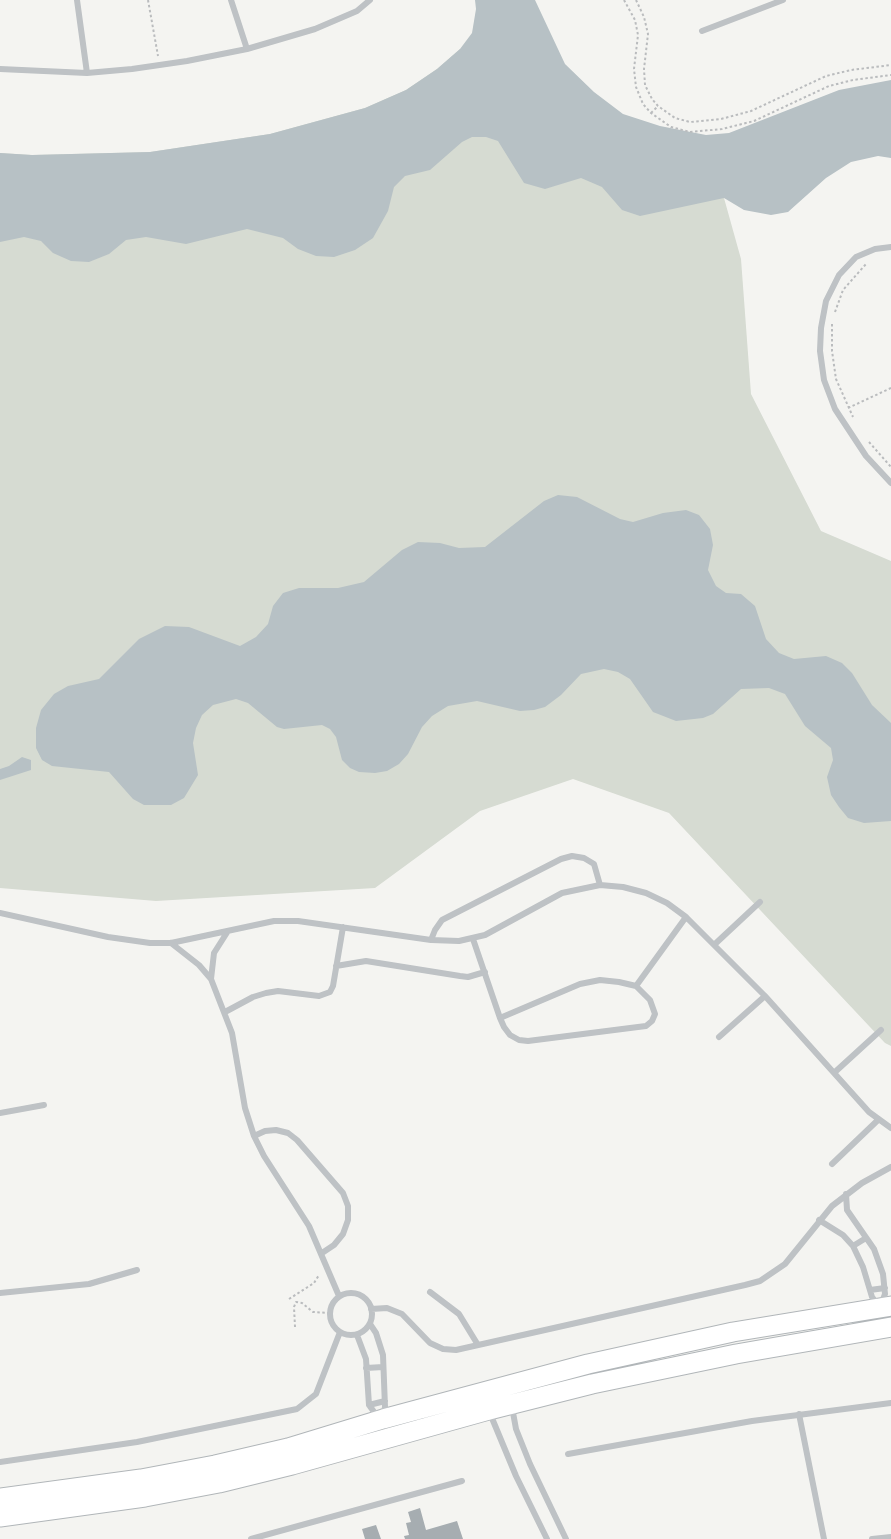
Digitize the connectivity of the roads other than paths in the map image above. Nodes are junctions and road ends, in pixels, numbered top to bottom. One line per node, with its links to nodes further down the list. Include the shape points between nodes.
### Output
1 (78, 0): 8 (lane)
2 (231, 0): 6 (lane)
3 (370, 0): 6 (lane, via 340,20)
4 (783, 0): 5 (lane)
5 (702, 31)
6 (247, 49): 8 (lane, via 160,66)
7 (0, 69): 8 (lane)
8 (87, 73)
9 (891, 247): 10 (lane, via 856,257 839,275 826,300 820,340 824,380 835,409 866,456)
10 (891, 483)
11 (600, 885): 14 (lane, via 646,893); 17 (lane, via 562,893); 18 (lane, via 594,864 572,856 561,859 442,920)
12 (760, 902): 20 (lane)
13 (0, 913): 19 (lane, via 128,941)
14 (686, 917): 20 (lane); 24 (lane)
15 (343, 926): 16 (lane, via 274,921); 18 (lane); 21 (lane)
16 (228, 932): 19 (lane); 23 (lane, via 214,953)
17 (473, 939): 18 (lane, via 459,942); 22 (lane)
18 (431, 940)
19 (171, 943): 23 (lane)
20 (715, 944): 25 (lane)
21 (336, 966): 22 (lane, via 366,961 468,977); 26 (lane, via 333,986 325,996 278,991 253,997)
22 (485, 972): 27 (lane)
23 (211, 979): 26 (lane)
24 (636, 986): 27 (lane, via 600,980 580,984); 27 (lane, via 654,1006 652,1021 646,1026 528,1041 510,1035)
25 (765, 996): 29 (lane); 30 (lane)
26 (225, 1012): 35 (lane)
27 (500, 1018)
28 (881, 1030): 30 (lane)
29 (719, 1037)
30 (835, 1072): 33 (lane)
31 (44, 1105): 32 (lane)
32 (0, 1113)
33 (878, 1120): 34 (lane); 36 (lane)
34 (891, 1128)
35 (254, 1136): 42 (lane); 42 (lane, via 276,1130 288,1133 343,1193 348,1206 348,1220 343,1234)
36 (832, 1164)
37 (891, 1167): 38 (lane)
38 (846, 1194): 39 (lane); 40 (lane, via 848,1210)
39 (819, 1220): 41 (lane, via 838,1231); 55 (lane, via 785,1264 760,1281)
40 (866, 1238): 41 (lane); 44 (lane, via 879,1262)
41 (853, 1246): 45 (lane)
42 (322, 1253): 48 (lane)
43 (137, 1270): 47 (lane, via 81,1286)
44 (885, 1288): 45 (lane); 49 (lane)
45 (870, 1290): 49 (lane)
46 (430, 1292): 55 (lane, via 459,1314)
47 (0, 1293)
48 (339, 1296): 50 (lane, via 355,1293 362,1296); 53 (lane, via 329,1313 330,1320)
49 (885, 1307): 52 (street); 61 (street, via 660,1347)
50 (371, 1309): 51 (lane); 55 (lane, via 387,1308 402,1314 430,1343 443,1349)
51 (370, 1324): 54 (lane); 56 (lane, via 380,1344)
52 (887, 1327): 60 (street, via 673,1367)
53 (340, 1332): 54 (lane); 66 (lane, via 316,1394 297,1409 137,1442)
54 (357, 1335): 57 (lane, via 365,1350)
55 (478, 1345)
56 (383, 1367): 57 (lane); 61 (lane)
57 (366, 1368): 59 (lane)
58 (891, 1403): 63 (lane)
59 (369, 1404): 61 (lane); 61 (lane, via 377,1416)
60 (512, 1404): 62 (street); 73 (lane, via 516,1429 530,1464)
61 (384, 1410): 64 (street); 68 (street, via 288,1448 215,1466)
62 (489, 1410): 64 (street); 72 (lane)
63 (799, 1414): 65 (lane); 74 (lane)
64 (388, 1438): 69 (street, via 219,1483)
65 (568, 1454)
66 (0, 1462)
67 (462, 1481): 71 (lane)
68 (0, 1498)
69 (0, 1517)
70 (891, 1537): 75 (lane)
71 (251, 1539)
72 (547, 1539)
73 (566, 1539)
74 (824, 1539)
75 (872, 1539)

